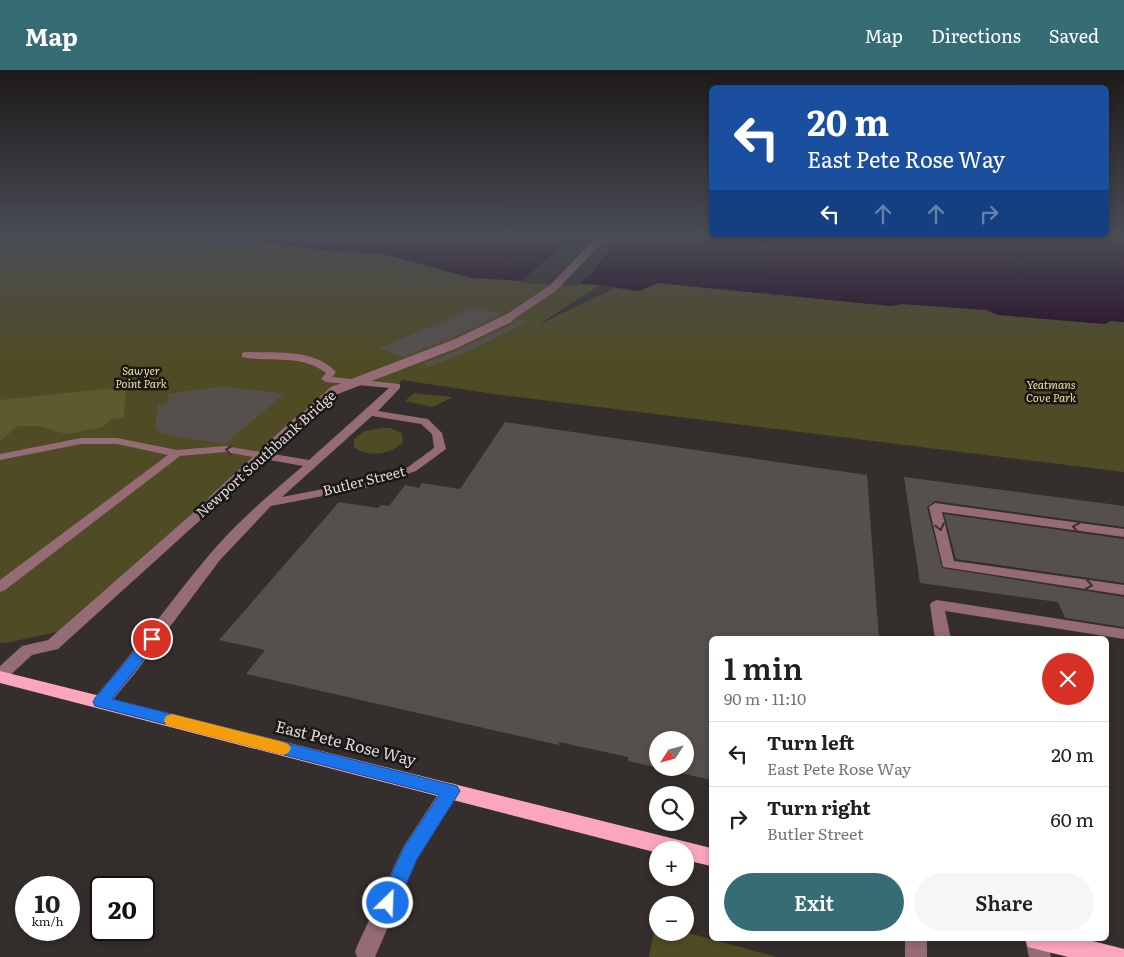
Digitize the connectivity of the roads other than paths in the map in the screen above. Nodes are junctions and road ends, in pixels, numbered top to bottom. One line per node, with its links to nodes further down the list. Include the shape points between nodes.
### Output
1 (563, 277): 13 (street, Newport Southbank Bridge, bridge, via 500,322 446,348 333,391 53,645 28,650)
2 (245, 355): 3 (street, via 306,360 331,372 326,379 397,386)
3 (370, 413): 6 (street, Butler Street); 7 (street, Butler Street, via 424,421 437,433 440,449 412,469 366,484)
4 (176, 453): 5 (street, via 117,441 81,441); 6 (street, one-way to 4, via 225,449); 9 (street)
5 (0, 457)
6 (312, 464): 7 (street, Butler Street)
7 (267, 503): 14 (street, Butler Street, via 215,557)
8 (1124, 533): 10 (street, one-way to 10, via 935,507 948,564)
9 (0, 587)
10 (1124, 590)
11 (1124, 634): 12 (street, via 937,605)
12 (943, 636)
13 (0, 676): 14 (main road, East Pete Rose Way)
14 (101, 702): 15 (main road, East Pete Rose Way)
15 (451, 791): 16 (main road, East Pete Rose Way); 22 (street, via 410,854)
16 (649, 841)
17 (694, 853): 18 (main road, East Pete Rose Way)
18 (709, 857)
19 (916, 941): 23 (street)
20 (1036, 941): 24 (street)
21 (1045, 941): 25 (main road)
22 (366, 952)
23 (916, 957)
24 (1040, 957)
25 (1117, 957)

